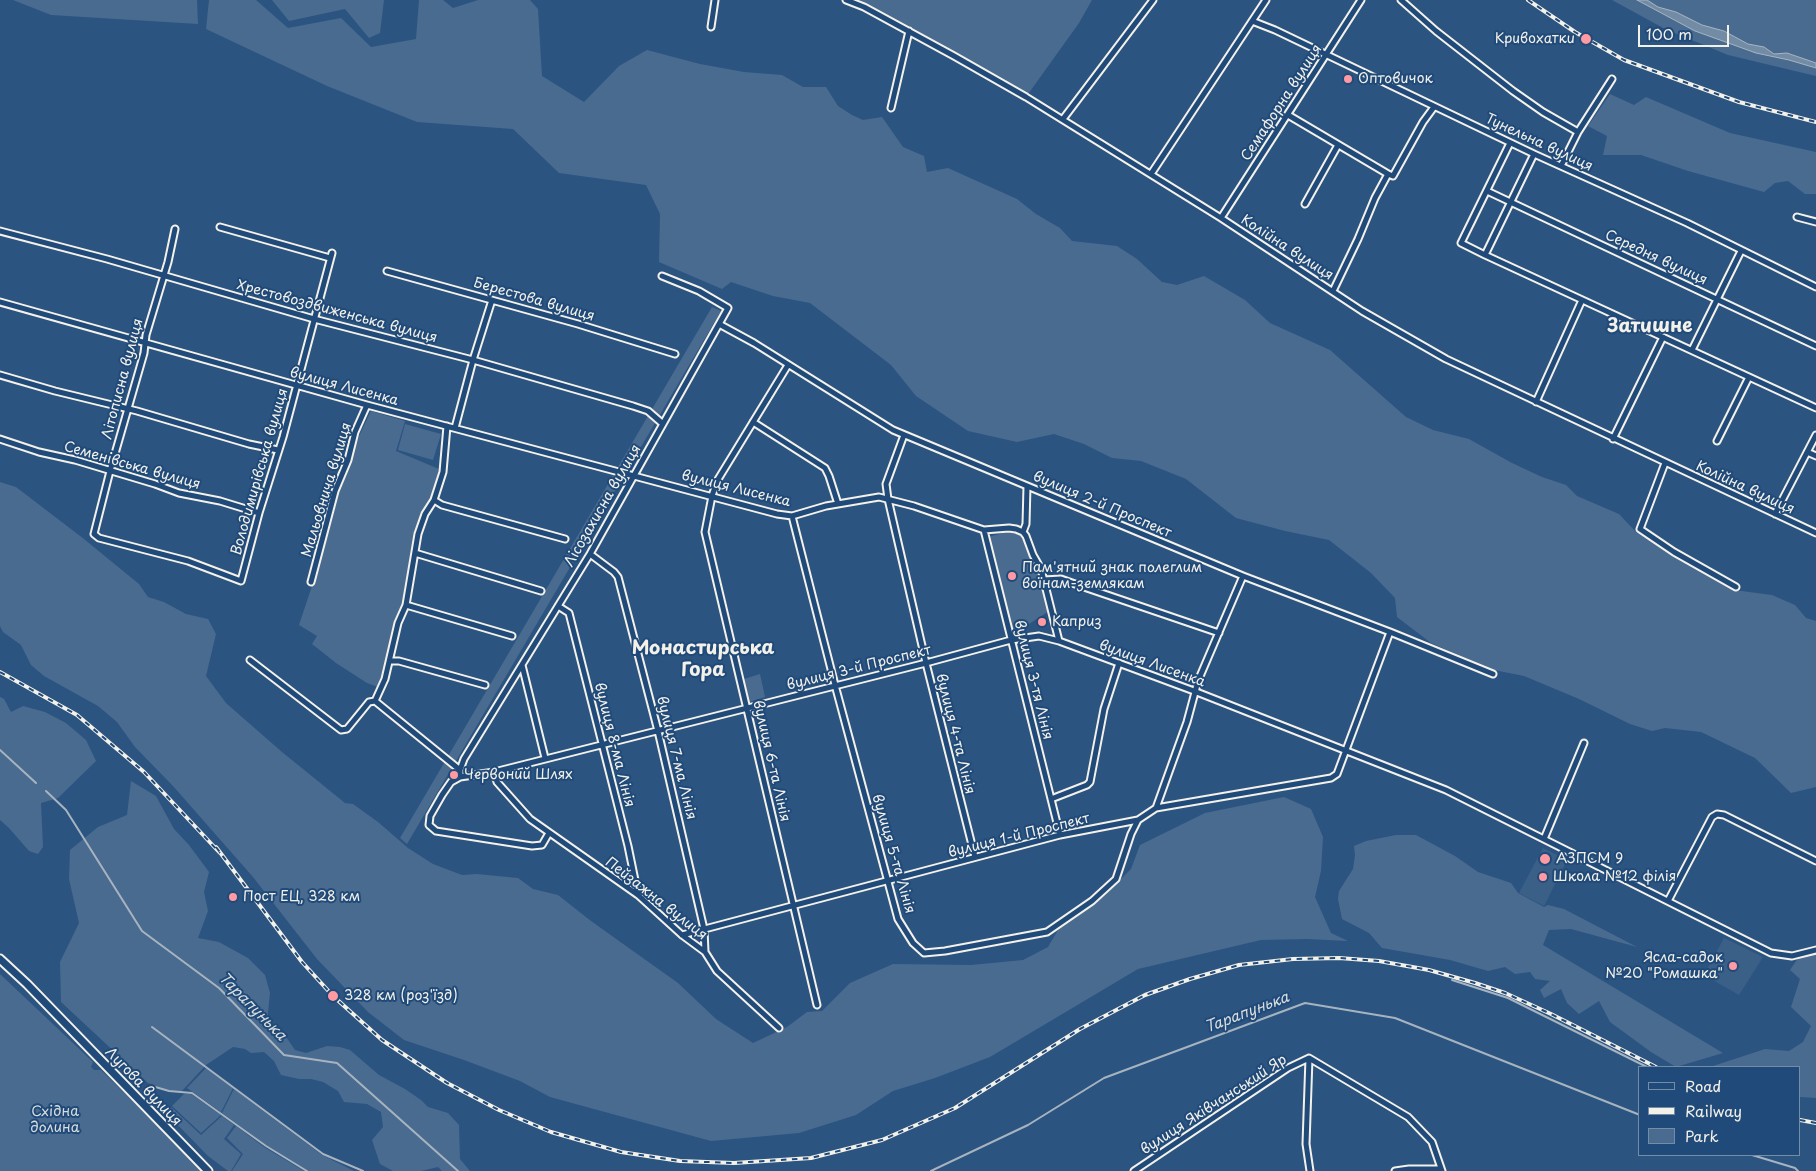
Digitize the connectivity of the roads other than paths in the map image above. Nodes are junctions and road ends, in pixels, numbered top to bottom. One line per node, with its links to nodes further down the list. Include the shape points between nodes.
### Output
1 (715, 0): 8 (street)
2 (846, 0): 9 (street, Колійна вулиця)
3 (1153, 0): 15 (street)
4 (1266, 0): 7 (street)
5 (1361, 0): 10 (street, Семафорна вулиця)
6 (1401, 0): 16 (street, via 1514,91)
7 (1252, 21): 10 (street, Тунельна вулиця); 21 (street)
8 (710, 27)
9 (909, 31): 13 (street); 15 (street, Колійна вулиця)
10 (1327, 55): 12 (street, Тунельна вулиця); 14 (street, Семафорна вулиця)
11 (1612, 78): 16 (street)
12 (1434, 107): 17 (street, Тунельна вулиця); 22 (street, via 1393,176)
13 (891, 108)
14 (1288, 115): 18 (street); 27 (street, Семафорна вулиця)
15 (1064, 119): 21 (street, Колійна вулиця)
16 (1578, 132): 20 (street)
17 (1510, 143): 19 (street, Тунельна вулиця); 23 (street)
18 (1338, 144): 22 (street); 25 (street)
19 (1534, 154): 20 (street, Тунельна вулиця); 24 (street)
20 (1561, 166): 32 (street, Тунельна вулиця)
21 (1151, 174): 27 (street, Колійна вулиця)
22 (1388, 174): 38 (street)
23 (1487, 191): 24 (street, Середня вулиця); 33 (street, via 1461,244)
24 (1510, 202): 33 (street); 39 (street, Середня вулиця)
25 (1305, 204)
26 (1797, 217): 28 (street)
27 (1220, 218): 38 (street, Колійна вулиця)
28 (1816, 222)
29 (220, 227): 43 (street, Володимирівська вулиця, via 331,255)
30 (175, 229): 35 (street, Літописна вулиця)
31 (0, 231): 35 (street, Хрестовоздвиженська вулиця)
32 (1741, 251): 37 (street, Тунельна вулиця); 39 (street)
33 (1485, 255): 41 (street)
34 (387, 271): 40 (street, Берестова вулиця)
35 (164, 275): 43 (street, Хрестовоздвиженська вулиця); 46 (street, Літописна вулиця)
36 (662, 276): 44 (street, Лісозахисна вулиця, via 700,291 728,308)
37 (1816, 287)
38 (1333, 291): 55 (street, Колійна вулиця, via 1446,359)
39 (1717, 299): 47 (street, Середня вулиця); 48 (street)
40 (492, 300): 49 (street, Берестова вулиця); 50 (street)
41 (1582, 300): 45 (street); 55 (street)
42 (0, 302): 46 (street, вулиця Лисенка)
43 (314, 319): 50 (street, Хрестовоздвиженська вулиця); 54 (street, Володимирівська вулиця)
44 (719, 324): 51 (street, вулиця 2-й Проспект); 60 (street, Лісозахисна вулиця)
45 (1662, 336): 48 (street); 66 (street)
46 (145, 343): 54 (street, вулиця Лисенка); 58 (street, Літописна вулиця)
47 (1816, 346)
48 (1692, 350): 53 (street)
49 (675, 354)
50 (473, 360): 60 (street, Хрестовоздвиженська вулиця, via 641,408); 62 (street)
51 (788, 365): 59 (street, вулиця 6-та Лінія); 63 (street, вулиця 2-й Проспект)
52 (0, 374): 58 (street)
53 (1749, 377): 57 (street); 67 (street)
54 (296, 386): 56 (street, вулиця Лисенка); 68 (street, Володимирівська вулиця)
55 (1536, 402): 66 (street, Колійна вулиця)
56 (367, 405): 61 (street, вулиця Лисенка); 91 (street, Мальовнича вулиця, via 336,491)
57 (1816, 408)
58 (127, 409): 68 (street); 72 (street, Літописна вулиця)
59 (753, 422): 75 (street, вулиця 6-та Лінія, via 717,481); 78 (street, via 825,468)
60 (663, 424): 73 (street, Лісозахисна вулиця)
61 (447, 426): 62 (street, вулиця Лисенка); 77 (street, via 443,472)
62 (455, 428): 73 (street, вулиця Лисенка)
63 (904, 435): 74 (street, вулиця 2-й Проспект); 76 (street, вулиця 4-та Лінія, via 886,484)
64 (1816, 435): 69 (street)
65 (0, 439): 72 (street, Семенівська вулиця)
66 (1613, 439): 71 (street, Колійна вулиця)
67 (1717, 441)
68 (278, 450): 79 (street, Володимирівська вулиця)
69 (1807, 452): 70 (street); 80 (street)
70 (1816, 456)
71 (1665, 463): 80 (street, Колійна вулиця); 92 (street, via 1640,529)
72 (110, 471): 79 (street, Семенівська вулиця); 90 (street, Літописна вулиця, via 94,534 188,561)
73 (634, 475): 75 (street, вулиця Лисенка); 87 (street, Лісозахисна вулиця)
74 (1027, 486): 83 (street); 88 (street, вулиця 2-й Проспект)
75 (712, 496): 81 (street, вулиця Лисенка); 111 (street, вулиця 6-та Лінія, via 705,532)
76 (888, 499): 78 (street, вулиця Лисенка, via 879,497); 82 (street, вулиця Лисенка); 103 (street, вулиця 4-та Лінія)
77 (434, 500): 85 (street); 86 (street, via 422,521)
78 (838, 504): 81 (street, вулиця Лисенка)
79 (259, 513): 90 (street, Володимирівська вулиця)
80 (1775, 514): 84 (street, Колійна вулиця)
81 (792, 516): 108 (street, вулиця 5-та Лінія)
82 (984, 530): 83 (street, вулиця Лисенка, via 1009,528); 99 (street, вулиця 3-тя Лінія)
83 (1023, 532): 89 (street)
84 (1816, 533)
85 (564, 539)
86 (415, 554): 93 (street); 94 (street)
87 (590, 554): 95 (street, Лісозахисна вулиця); 112 (street, вулиця 7-ма Лінія, via 618,577)
88 (1243, 576): 96 (street, вулиця 2-й Проспект); 97 (street)
89 (1044, 580): 97 (street, via 1061,579); 100 (street)
90 (241, 581)
91 (311, 582)
92 (1736, 587)
93 (541, 591)
94 (406, 604): 98 (street); 102 (street)
95 (558, 606): 105 (street, Лісозахисна вулиця); 113 (street, вулиця 8-ма Лінія, via 569,613)
96 (1390, 632): 106 (street, вулиця 2-й Проспект); 115 (street)
97 (1219, 633): 109 (street)
98 (512, 636)
99 (1011, 640): 100 (street, вулиця 3-й Проспект, via 1039,636); 103 (street, вулиця 3-й Проспект); 120 (street, вулиця 3-тя Лінія)
100 (1059, 640): 104 (street, вулиця Лисенка)
101 (250, 660): 110 (street, via 341,730 347,729)
102 (390, 661): 107 (street, via 399,660); 110 (street, via 386,679)
103 (926, 663): 108 (street, вулиця 3-й Проспект); 126 (street, вулиця 4-та Лінія)
104 (1119, 663): 109 (street, вулиця Лисенка); 120 (street, via 1104,709 1090,782)
105 (522, 665): 116 (street); 117 (street, Лісозахисна вулиця)
106 (1493, 674)
107 (485, 685)
108 (835, 685): 111 (street, вулиця 3-й Проспект); 128 (street, вулиця 5-та Лінія)
109 (1194, 691): 115 (street, вулиця Лисенка); 121 (street, via 1187,722)
110 (372, 701): 117 (street)
111 (747, 708): 112 (street, вулиця 3-й Проспект); 131 (street, вулиця 6-та Лінія)
112 (658, 731): 113 (street, вулиця 3-й Проспект); 132 (street, вулиця 7-ма Лінія)
113 (602, 744): 116 (street, вулиця 3-й Проспект); 129 (street, вулиця 8-ма Лінія)
114 (1584, 744): 125 (street)
115 (1346, 751): 121 (street, вулиця 1-й Проспект, via 1337,774 1331,778); 125 (street, вулиця Лисенка, via 1446,790)
116 (544, 758): 118 (street, вулиця 3-й Проспект)
117 (460, 770): 119 (street, Лісозахисна вулиця)
118 (494, 772): 119 (street, вулиця 3-й Проспект); 123 (street, Пейзажна вулиця, via 497,782 530,819)
119 (460, 777): 123 (street, via 451,782 430,816 429,825 436,831 532,846 542,845)
120 (1051, 799): 124 (street, вулиця 3-тя Лінія)
121 (1156, 808): 122 (street, вулиця 1-й Проспект)
122 (1138, 820): 124 (street, вулиця 1-й Проспект); 128 (street, вулиця 5-та Лінія, via 1116,878 1092,900 1047,932 924,953 913,943 898,919)
123 (549, 833): 129 (street, Пейзажна вулиця)
124 (1060, 835): 126 (street, вулиця 1-й Проспект)
125 (1544, 839): 130 (street, вулиця Лисенка)
126 (975, 858): 128 (street, вулиця 1-й Проспект)
127 (1816, 860): 130 (street, via 1717,814 1712,817)
128 (888, 880): 131 (street, вулиця 1-й Проспект)
129 (638, 895): 133 (street, Пейзажна вулиця)
130 (1668, 902): 134 (street, вулиця Лисенка, via 1771,953 1792,956)
131 (793, 906): 132 (street, вулиця 1-й Проспект); 137 (street, вулиця 6-та Лінія)
132 (704, 929): 133 (street, вулиця 1-й Проспект); 135 (street, вулиця 7-ма Лінія)
133 (682, 935): 135 (street, Пейзажна вулиця)
134 (1816, 950)
135 (705, 952): 138 (street, Пейзажна вулиця, via 717,971)
136 (0, 959): 141 (street, Лугова вулиця)
137 (816, 1005)
138 (778, 1028)
139 (1309, 1058): 140 (street, via 1408,1117 1432,1142); 142 (street, вулиця Яківчанський Яр, via 1288,1068); 143 (street, via 1306,1144)
140 (1441, 1170): 144 (street)
141 (208, 1171)
142 (1134, 1171)
143 (1310, 1171)
144 (1395, 1171)

